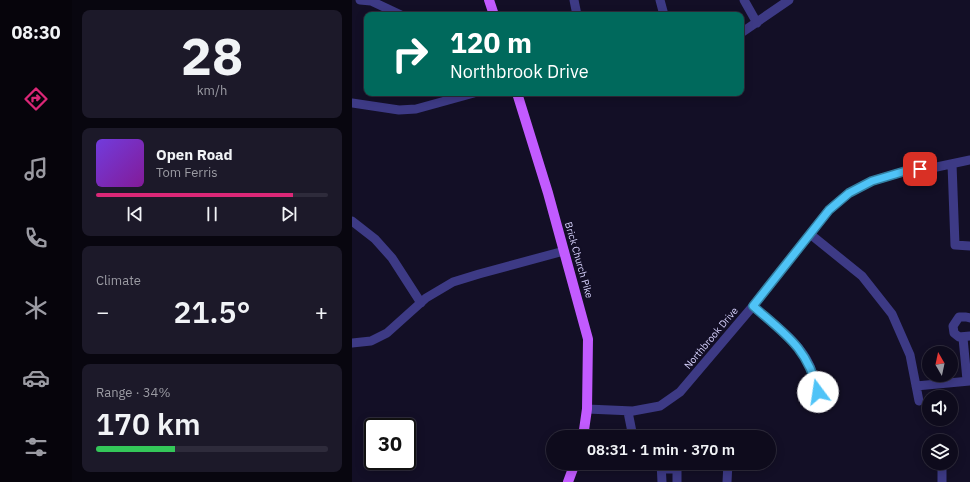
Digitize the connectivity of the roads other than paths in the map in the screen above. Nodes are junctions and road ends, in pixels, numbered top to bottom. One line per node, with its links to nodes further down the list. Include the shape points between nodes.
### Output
1 (360, 0): 7 (street, via 371,1)
2 (490, 0): 8 (main road)
3 (574, 0): 9 (street)
4 (660, 0): 10 (street)
5 (744, 0): 11 (street)
6 (789, 0): 11 (street)
7 (395, 12)
8 (493, 12)
9 (576, 12)
10 (663, 12)
11 (757, 23): 12 (street)
12 (744, 31)
13 (455, 96): 15 (street, via 416,109 400,110)
14 (518, 96): 21 (main road, Brick Church Pike)
15 (352, 103)
16 (970, 160): 17 (street, Northbrook Drive)
17 (952, 164): 19 (street, Northbrook Drive, via 909,170 872,181 849,193 829,210); 20 (street, via 955,245)
18 (352, 222): 22 (street, via 375,239 392,258)
19 (810, 234): 23 (street, Northbrook Drive); 28 (street, via 862,276 892,314 910,355)
20 (970, 246)
21 (564, 251): 22 (street, via 453,282); 31 (main road, Brick Church Pike, via 588,339)
22 (421, 303): 26 (street, via 387,333 371,341)
23 (753, 306): 30 (street, via 804,354 815,380); 32 (street, Northbrook Drive, via 680,392 660,406)
24 (970, 318): 25 (street, via 963,316 954,323 954,333)
25 (966, 337): 27 (street)
26 (352, 343)
27 (969, 380): 28 (street)
28 (916, 386): 29 (street)
29 (919, 401)
30 (820, 405)
31 (587, 409): 32 (street, Northbrook Drive); 33 (main road, Brick Church Pike)
32 (628, 412): 34 (street)
33 (586, 430)
34 (632, 430)
35 (572, 470): 40 (main road)
36 (661, 470): 41 (street)
37 (677, 470): 42 (street)
38 (728, 470): 43 (street)
39 (942, 470): 44 (street)
40 (568, 482)
41 (662, 482)
42 (677, 482)
43 (727, 482)
44 (942, 482)

